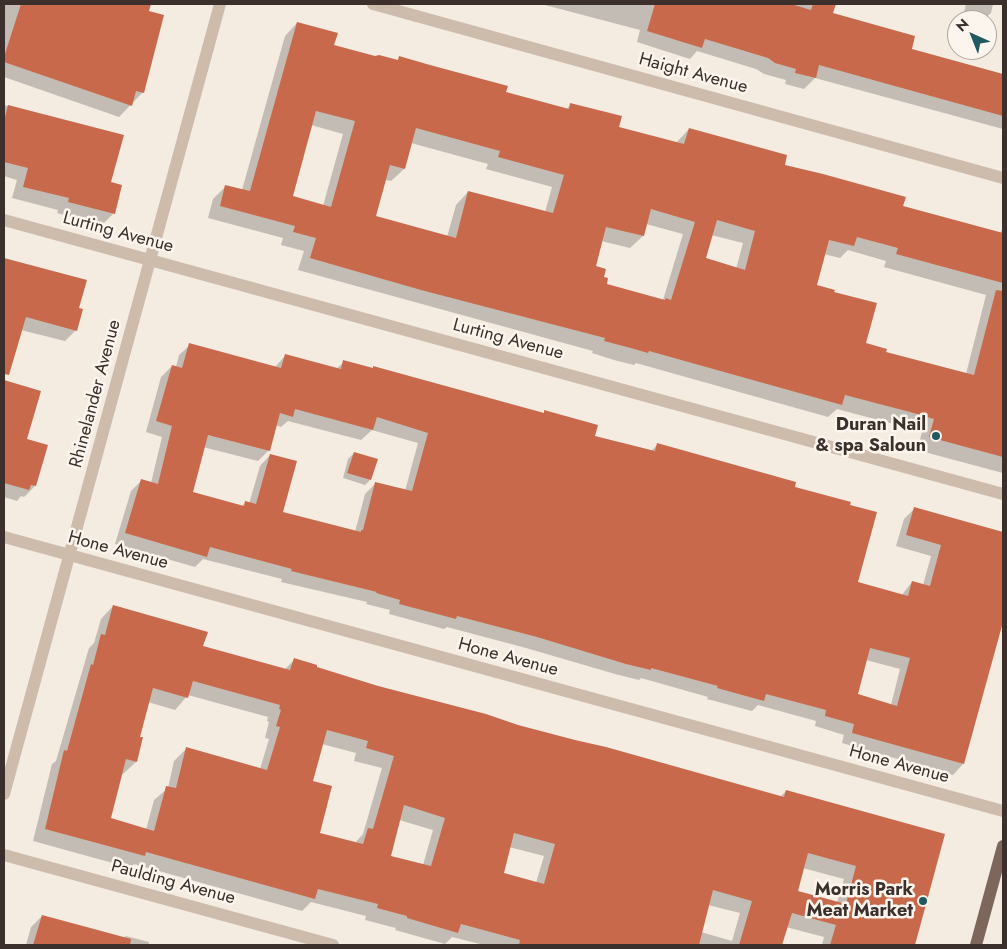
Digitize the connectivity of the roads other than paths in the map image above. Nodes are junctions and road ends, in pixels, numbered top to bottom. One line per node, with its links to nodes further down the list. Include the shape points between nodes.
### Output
1 (220, 4): 5 (street, Rhinelander Avenue)
2 (373, 4): 3 (street, Haight Avenue)
3 (1003, 178)
4 (4, 220): 5 (street, Lurting Avenue)
5 (150, 260): 6 (street, Lurting Avenue); 8 (street, Rhinelander Avenue)
6 (1003, 494)
7 (4, 538): 8 (street, Hone Avenue)
8 (70, 556): 9 (street, Rhinelander Avenue); 10 (street, Hone Avenue)
9 (4, 794)
10 (1003, 811)
11 (1003, 846): 14 (main road)
12 (4, 855): 13 (street, Paulding Avenue)
13 (334, 945)
14 (976, 945)

